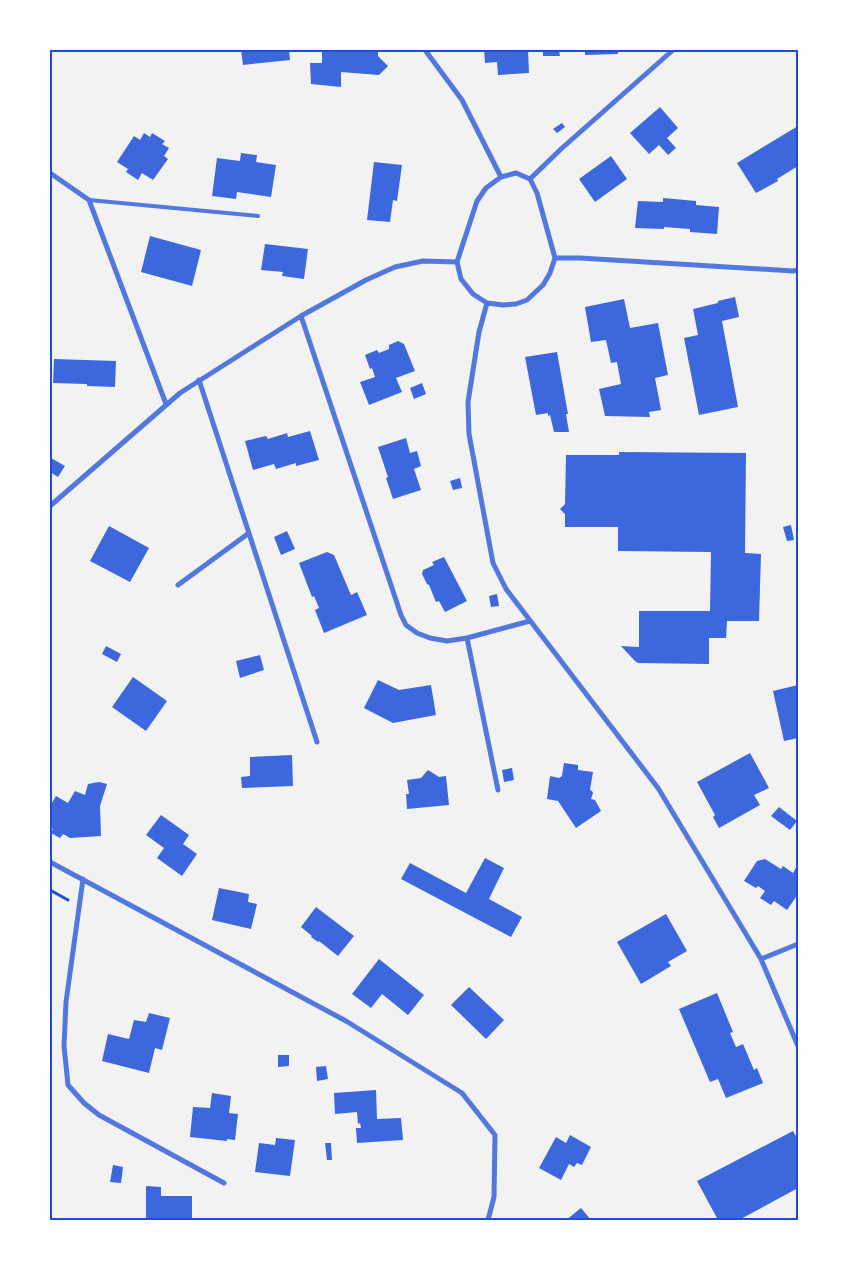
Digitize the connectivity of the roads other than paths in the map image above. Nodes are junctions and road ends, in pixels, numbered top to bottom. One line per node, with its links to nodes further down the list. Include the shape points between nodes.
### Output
1 (425, 50): 4 (street, via 462,100)
2 (673, 50): 5 (street)
3 (50, 173): 6 (street)
4 (501, 178): 5 (street, via 516,173); 9 (street, via 486,188 476,201)
5 (530, 179): 8 (street)
6 (89, 200): 7 (lane); 14 (street)
7 (258, 216)
8 (556, 258): 10 (street); 11 (street, via 543,285 528,300 503,305)
9 (457, 262): 11 (street, via 461,279 473,294); 12 (street, via 423,261 395,267)
10 (798, 270)
11 (486, 303): 18 (street, via 468,402 469,434 493,563 506,589)
12 (301, 316): 13 (street); 19 (street, via 406,625 430,638 447,641)
13 (199, 380): 14 (street); 16 (street)
14 (166, 404): 15 (street)
15 (50, 506)
16 (248, 532): 17 (street); 20 (street)
17 (178, 585)
18 (530, 621): 19 (street); 25 (street, via 658,788)
19 (467, 638): 21 (street)
20 (317, 742)
21 (498, 790)
22 (50, 862): 23 (street)
23 (83, 879): 27 (street, via 66,1002 64,1046 68,1085 99,1115); 28 (street, via 346,1021 462,1093 495,1135 494,1197)
24 (798, 944): 25 (street)
25 (761, 958): 26 (street)
26 (798, 1046)
27 (224, 1183)
28 (488, 1220)

